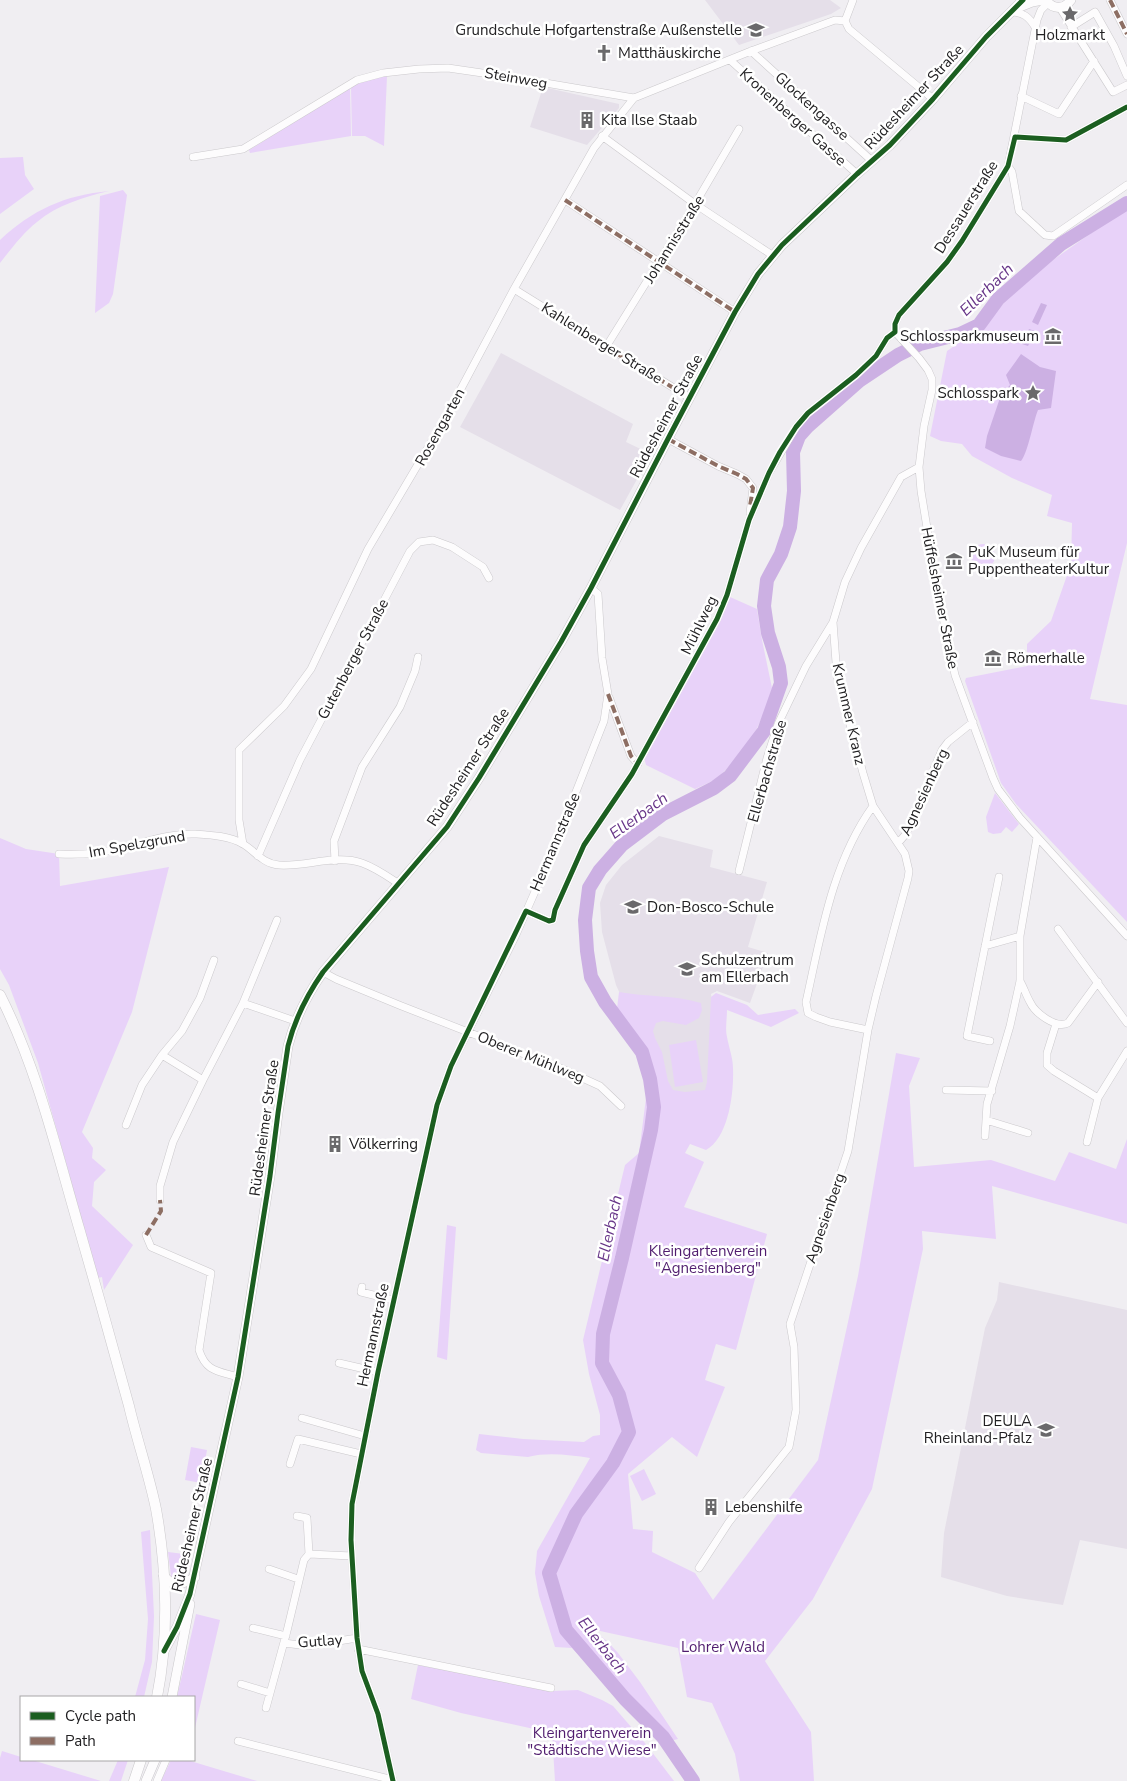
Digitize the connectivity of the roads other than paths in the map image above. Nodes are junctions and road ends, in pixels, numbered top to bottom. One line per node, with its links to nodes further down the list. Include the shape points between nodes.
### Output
1 (853, 0): 8 (street)
2 (1023, 0): 7 (street, Rüdesheimer Straße)
3 (1071, 0): 6 (street)
4 (1110, 0): 11 (street)
5 (1046, 1): 6 (street); 7 (street, Rüdesheimer Straße, via 1032,2); 9 (street, Dessauerstraße)
6 (1060, 8): 10 (street)
7 (1010, 12): 9 (street, via 1028,17); 19 (street, Rüdesheimer Straße)
8 (845, 21): 12 (street, via 835,20); 19 (street, via 849,30)
9 (1035, 27): 17 (street, Dessauerstraße)
10 (1071, 27): 14 (street); 15 (street, via 1095,12)
11 (1127, 34)
12 (751, 51): 13 (street); 25 (street, Glockengasse)
13 (730, 60): 18 (street); 27 (street, Kronenberger Gasse)
14 (1094, 61): 16 (street, via 1113,92); 17 (street, via 1062,113)
15 (1127, 76)
16 (1127, 85)
17 (1021, 96): 23 (street, Dessauerstraße)
18 (634, 98): 22 (street, Rosengarten); 24 (street, Steinweg, via 448,68 383,73 357,80 243,149)
19 (933, 99): 25 (street, Rüdesheimer Straße)
20 (1127, 107): 23 (street, via 1066,140)
21 (739, 130): 30 (street, Johannisstraße)
22 (602, 136): 29 (street, Rosengarten); 30 (street)
23 (1015, 137): 26 (street, Dessauerstraße)
24 (193, 157)
25 (872, 161): 27 (street, Rüdesheimer Straße)
26 (1008, 166): 28 (street, Dessauerstraße, via 1019,211 1045,235 1053,236); 35 (street, Dessauerstraße, via 947,262 899,315)
27 (857, 174): 31 (street, Rüdesheimer Straße)
28 (1127, 185)
29 (565, 200): 32 (street); 33 (street, Rosengarten)
30 (696, 204): 31 (street); 32 (street, Johannisstraße)
31 (772, 255): 34 (street, Rüdesheimer Straße)
32 (659, 263): 34 (street); 36 (street, Johannisstraße)
33 (514, 289): 36 (street, Kahlenberger Straße); 51 (street, Rosengarten, via 441,426 368,549 311,669 284,706 239,750 239,820)
34 (735, 312): 37 (street, Rüdesheimer Straße)
35 (895, 332): 39 (street, Hüffelsheimer Straße, via 928,370 932,385); 40 (street, Mühlweg, via 876,356 808,413 796,427 769,473)
36 (606, 347): 37 (street, Kahlenberger Straße)
37 (690, 398): 38 (street, Rüdesheimer Straße)
38 (668, 439): 40 (street, Mühlweg, via 746,479 753,488); 42 (street, Rüdesheimer Straße)
39 (919, 467): 43 (street, Krummer Kranz, via 901,477 861,548 845,582); 46 (street, Hüffelsheimer Straße, via 947,644)
40 (749, 520): 47 (street, Mühlweg, via 717,619)
41 (489, 578): 53 (street, Gutenberger Straße, via 483,568 439,541 419,542 410,551 300,760)
42 (591, 588): 45 (street, Hermannstraße, via 598,594); 57 (street, Rüdesheimer Straße, via 479,778 447,827)
43 (834, 622): 48 (street, Krummer Kranz, via 840,692); 55 (street, Ellerbachstraße, via 806,666 775,732)
44 (418, 657): 54 (street, via 400,707 362,767 334,841)
45 (608, 694): 47 (street, Hermannstraße, via 628,749); 58 (street, Hermannstraße, via 604,721)
46 (973, 722): 49 (street, Hüffelsheimer Straße, via 998,789); 50 (street, Agnesienberg, via 942,750 906,834)
47 (638, 764): 58 (street, Mühlweg, via 584,845 553,920)
48 (873, 806): 50 (street, Agnesienberg); 73 (street, via 847,851 836,880 806,1002 808,1013 816,1018)
49 (1037, 837): 61 (street); 62 (street, Hüffelsheimer Straße)
50 (898, 843): 73 (street, Agnesienberg, via 908,863 908,878)
51 (243, 844): 52 (street, Im Spelzgrund, via 192,834 102,852); 53 (street, Im Spelzgrund)
52 (59, 854)
53 (258, 856): 54 (street, Im Spelzgrund, via 268,863 280,865)
54 (335, 861): 57 (street, Im Spelzgrund, via 361,863)
55 (739, 871)
56 (999, 877): 63 (street)
57 (399, 884): 65 (street, Rüdesheimer Straße)
58 (526, 911): 74 (street, Hermannstraße)
59 (277, 920): 69 (street)
60 (1058, 929): 67 (street)
61 (1020, 936): 63 (street); 66 (street)
62 (1127, 936)
63 (985, 946): 75 (street, via 967,1036)
64 (214, 960): 77 (street, via 182,1031)
65 (323, 972): 70 (street, Rüdesheimer Straße); 74 (street, Oberer Mühlweg)
66 (1020, 980): 72 (street, via 1032,1006); 80 (street)
67 (1098, 982): 71 (street); 72 (street, via 1068,1023)
68 (0, 995): 104 (main road, via 41,1098 104,1313 156,1509)
69 (243, 1003): 70 (street); 78 (street)
70 (295, 1021): 94 (street, Rüdesheimer Straße, via 288,1046)
71 (1127, 1023)
72 (1056, 1024): 81 (street, via 1047,1053 1047,1065)
73 (868, 1030): 102 (street, Agnesienberg, via 848,1151 790,1324 796,1410 789,1447 729,1522)
74 (468, 1032): 82 (street, Oberer Mühlweg, via 595,1084); 91 (street, Hermannstraße, via 437,1105)
75 (990, 1041)
76 (1127, 1052): 81 (street)
77 (162, 1055): 78 (street); 84 (street, via 142,1085)
78 (203, 1080): 88 (street, via 173,1142 160,1186)
79 (946, 1090): 80 (street)
80 (992, 1091): 83 (street)
81 (1098, 1098): 87 (street)
82 (622, 1106)
83 (986, 1120): 85 (street); 86 (street)
84 (126, 1125)
85 (1028, 1133)
86 (985, 1136)
87 (1086, 1142)
88 (160, 1200)
89 (146, 1235): 94 (street, via 152,1247 211,1273 199,1350 210,1369)
90 (362, 1287): 91 (street, Hermannstraße, via 361,1292)
91 (394, 1300): 93 (street, Hermannstraße)
92 (339, 1363): 93 (street, Hermannstraße)
93 (378, 1372): 96 (street, Hermannstraße)
94 (238, 1377): 105 (street, Rüdesheimer Straße)
95 (302, 1418): 96 (street)
96 (364, 1436): 97 (street, Hermannstraße)
97 (361, 1454): 98 (street, via 298,1438); 101 (street, Hermannstraße, via 352,1504)
98 (290, 1464)
99 (297, 1516): 100 (street, Gutlay, via 307,1518)
100 (309, 1554): 101 (street); 106 (street, Gutlay)
101 (352, 1556): 109 (street, Hermannstraße)
102 (699, 1568)
103 (269, 1569): 106 (street)
104 (163, 1574): 105 (street, via 178,1585); 112 (main road)
105 (195, 1577): 107 (street, Rüdesheimer Straße)
106 (298, 1579): 110 (street, Gutlay)
107 (190, 1594): 112 (street, Rüdesheimer Straße); 117 (street, Rüdesheimer Straße)
108 (253, 1628): 110 (street, Gutlay)
109 (357, 1638): 110 (street, Gutlay, via 308,1646); 111 (street, Hermannstraße)
110 (285, 1640): 115 (street, Gutlay)
111 (358, 1649): 114 (street); 123 (street, Hermannstraße, via 362,1671 378,1714)
112 (164, 1651): 116 (main road)
113 (241, 1684): 115 (street)
114 (551, 1688)
115 (270, 1693): 118 (street, Gutlay)
116 (157, 1696)
117 (172, 1696)
118 (266, 1708)
119 (238, 1741): 123 (street, Hermannstraße)
120 (141, 1761): 124 (main road)
121 (155, 1761): 125 (street)
122 (166, 1761): 126 (street)
123 (393, 1780)
124 (134, 1781)
125 (146, 1781)
126 (157, 1781)

